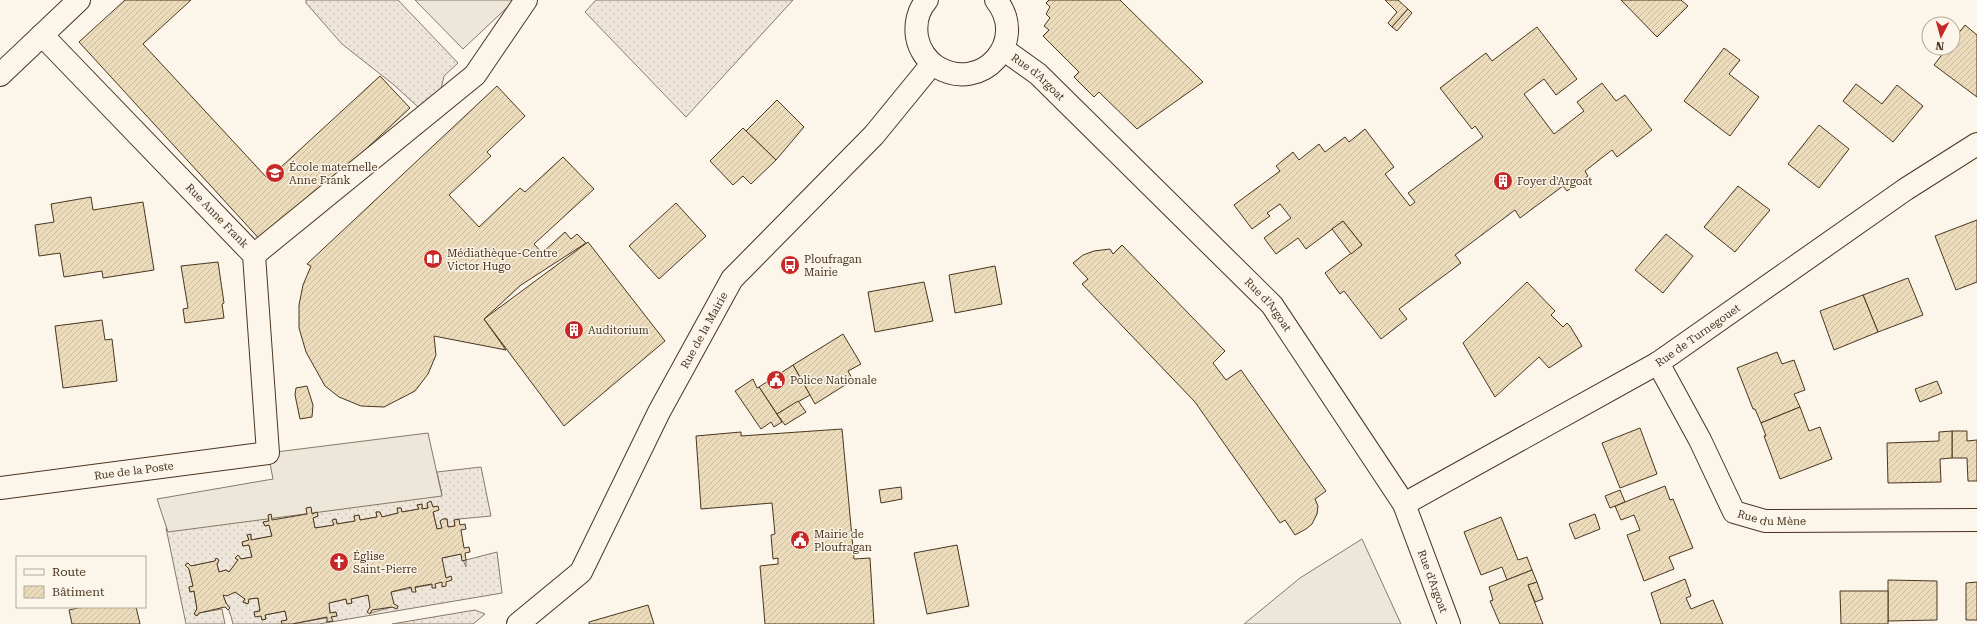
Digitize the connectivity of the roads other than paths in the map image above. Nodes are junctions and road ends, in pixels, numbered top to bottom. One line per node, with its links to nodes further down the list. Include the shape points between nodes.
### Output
1 (79, 0): 5 (street)
2 (526, 0): 10 (street, via 475,75)
3 (996, 0): 6 (street, via 1007,20 1007,35)
4 (924, 1): 7 (street, via 916,29 918,42)
5 (42, 35): 8 (street); 10 (street, Rue Anne Frank)
6 (1003, 49): 7 (street, via 984,69 971,73 957,75); 14 (street, Rue d'Argoat, via 1038,74 1272,305)
7 (932, 64): 16 (street, Rue de la Mairie, via 874,135 732,279 659,412 581,572)
8 (0, 75)
9 (1977, 144): 11 (street, Rue de Turnegouet, via 1906,189)
10 (254, 255): 12 (street, Rue Anne Frank)
11 (1658, 363): 14 (street, Rue de Turnegouet); 15 (street, Rue du Mène, via 1700,440 1734,512 1765,521)
12 (268, 453): 13 (street, Rue de la Poste)
13 (0, 488)
14 (1404, 504): 17 (street, Rue d'Argoat)
15 (1977, 520)
16 (518, 624)
17 (1449, 624)

